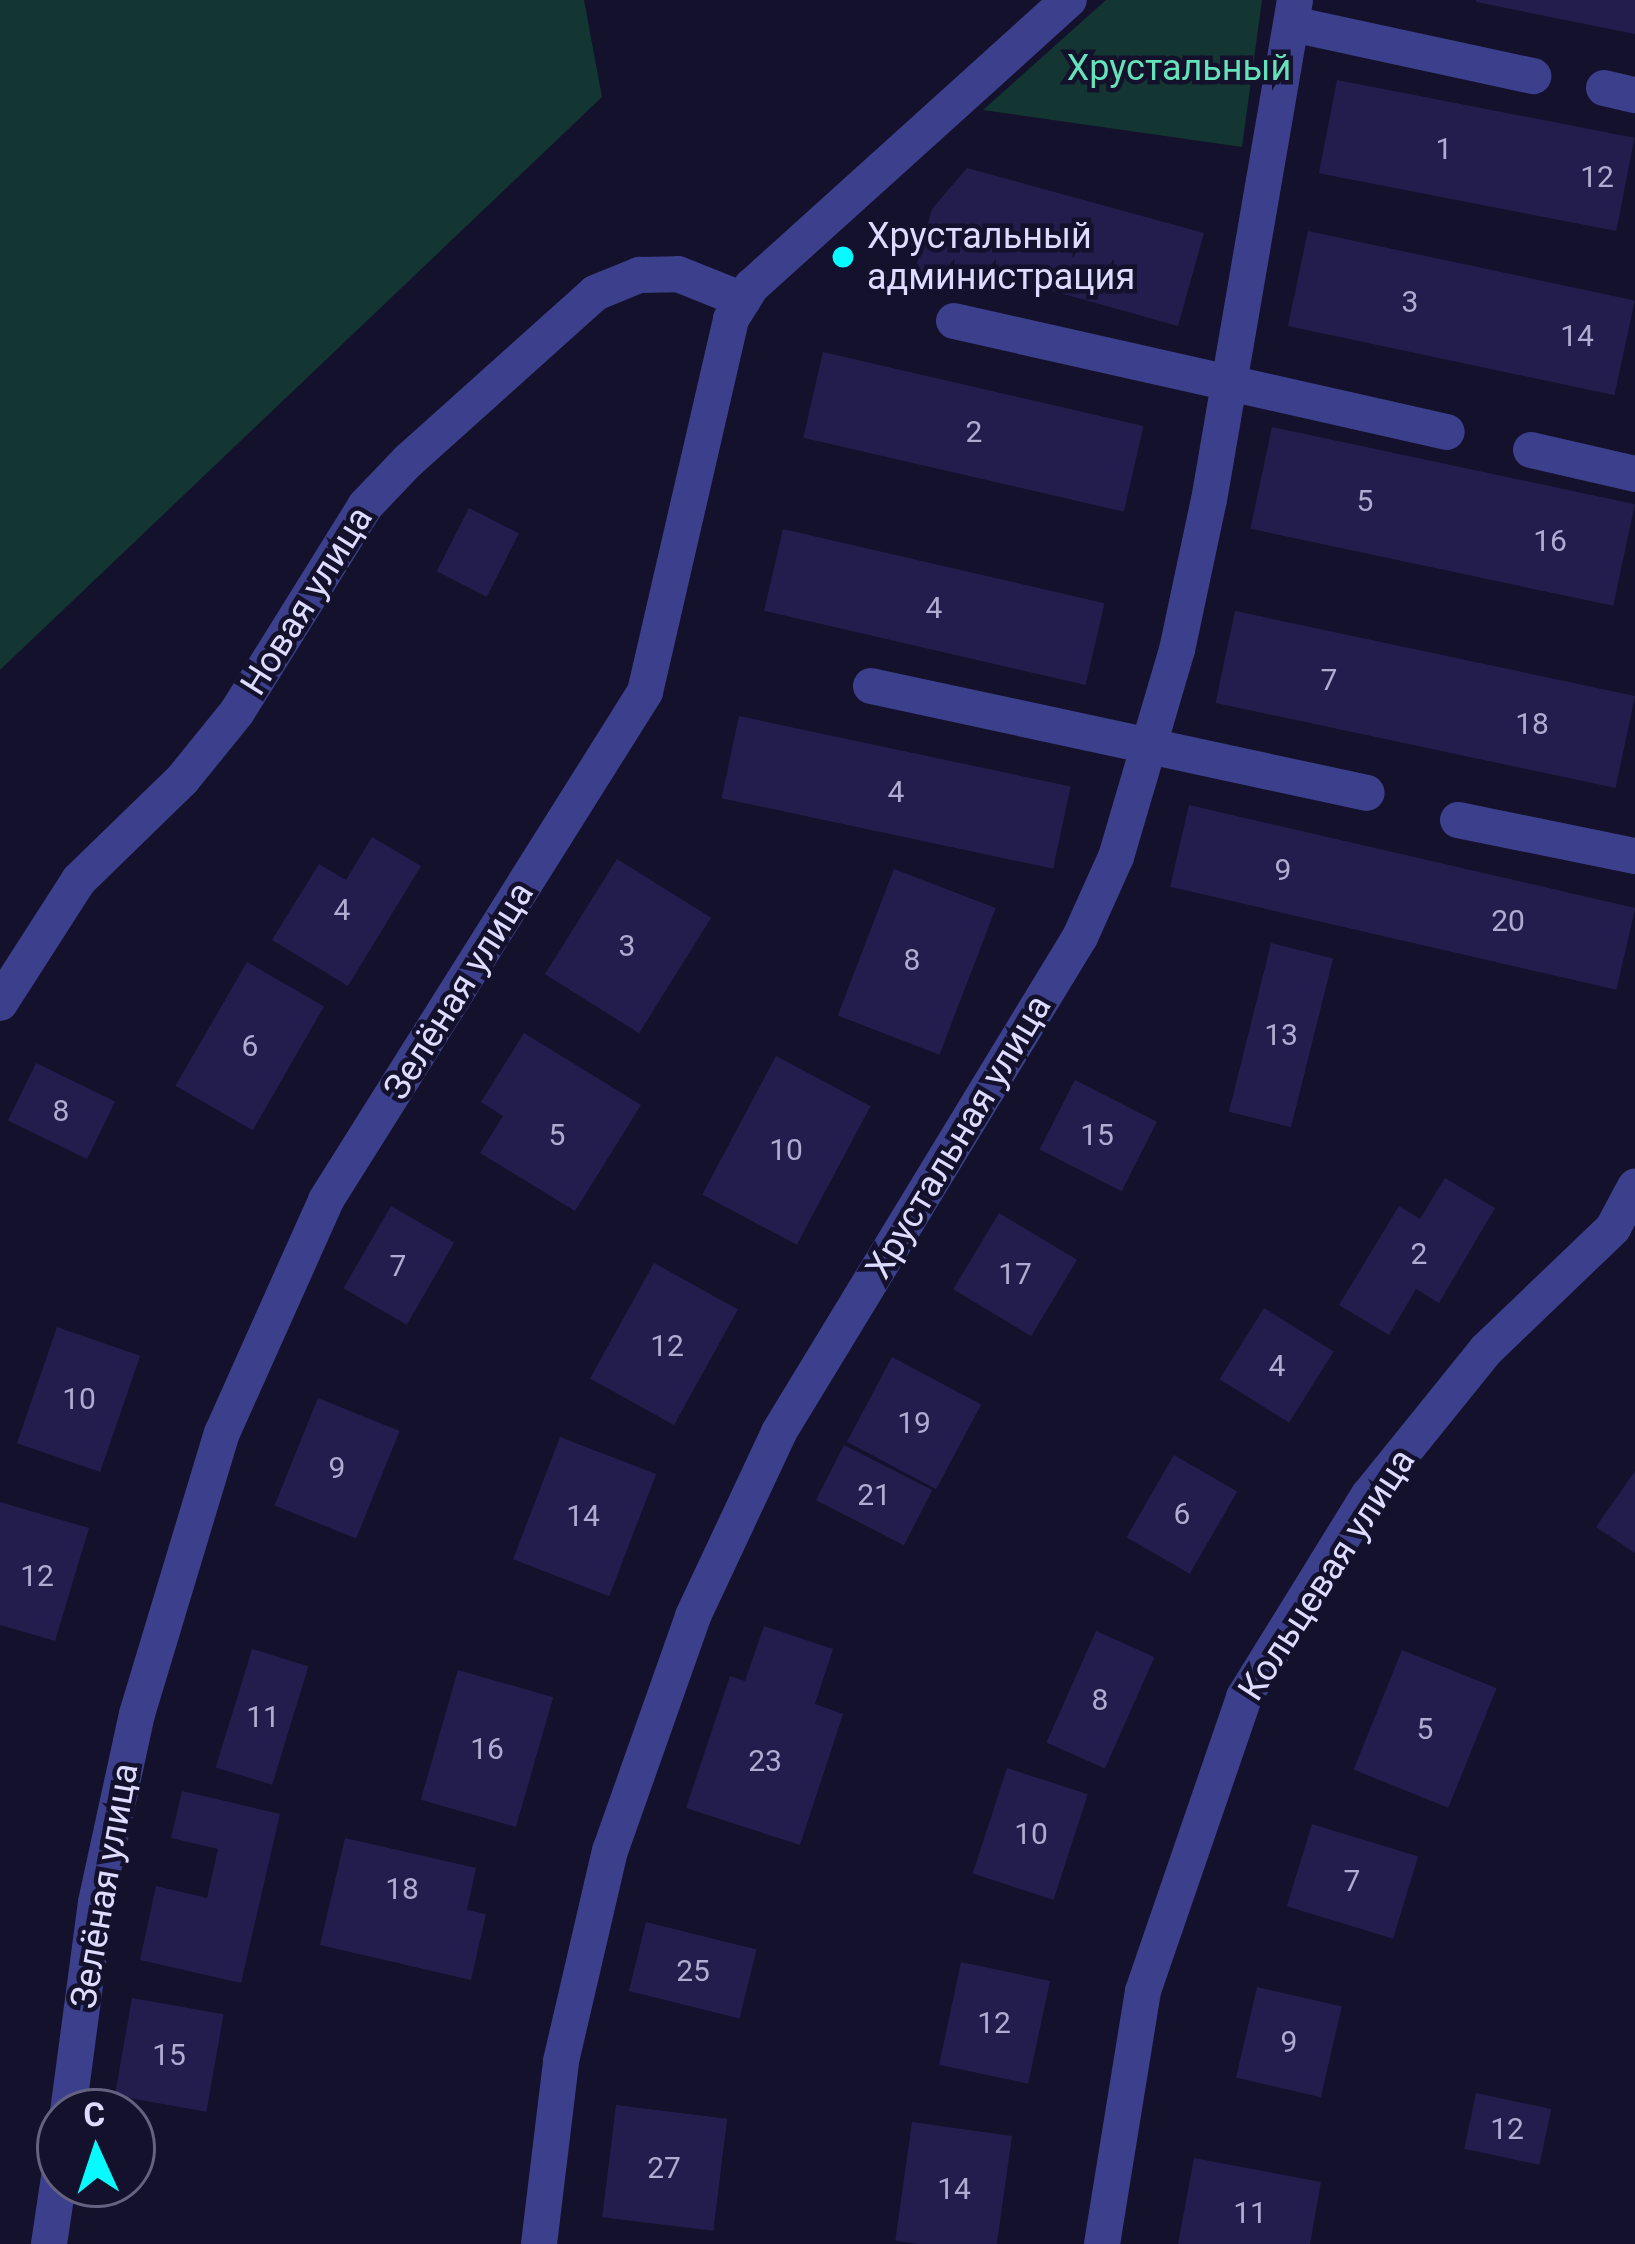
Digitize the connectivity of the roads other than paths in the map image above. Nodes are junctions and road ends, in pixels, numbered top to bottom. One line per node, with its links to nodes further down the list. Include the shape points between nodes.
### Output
1 (1069, 0): 4 (street, Зелёная улица)
2 (1293, 12): 3 (street); 6 (street, Хрустальная улица)
3 (1533, 76)
4 (742, 300): 15 (street, Новая улица, via 678,274 639,275 595,293 408,461 365,506 237,712 182,780 79,880); 18 (street, Зелёная улица, via 731,319 645,692 326,1200 222,1433 137,1714 96,1902)
5 (953, 321): 6 (street)
6 (1230, 387): 7 (street); 11 (street, Хрустальная улица)
7 (1447, 432)
8 (1531, 450): 9 (street)
9 (1635, 474)
10 (871, 686): 11 (street)
11 (1152, 745): 12 (street); 21 (street, Хрустальная улица, via 1080,938 779,1432 693,1616 605,1874 561,2061)
12 (1367, 793)
13 (1458, 820): 14 (street)
14 (1635, 856)
15 (0, 1003)
16 (1635, 1186): 17 (street, Кольцевая улица)
17 (1624, 1230): 22 (street, Кольцевая улица, via 1486,1350 1369,1495 1244,1697 1143,1991)
18 (71, 2088)
19 (55, 2208): 20 (street)
20 (50, 2244)
21 (539, 2244)
22 (1102, 2244)

